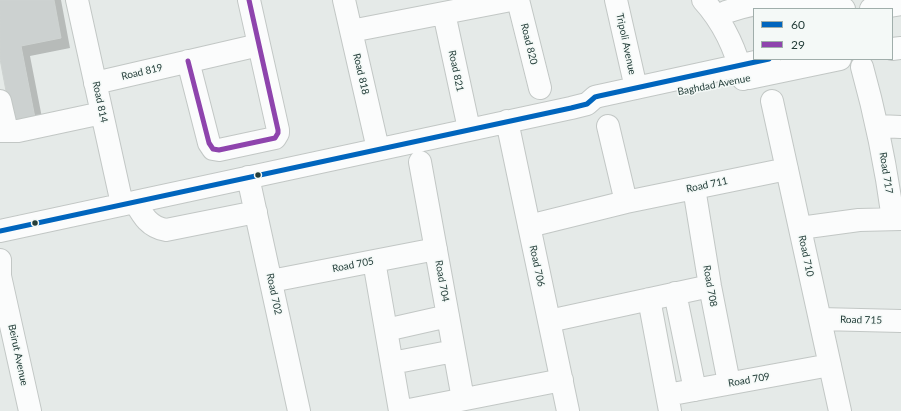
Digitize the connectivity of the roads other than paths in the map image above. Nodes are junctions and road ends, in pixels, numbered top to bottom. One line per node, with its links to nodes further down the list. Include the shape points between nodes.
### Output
1 (77, 0): 20 (street, Road 814)
2 (249, 0): 15 (street)
3 (344, 0): 14 (street, Road 818)
4 (511, 0): 13 (street)
5 (518, 0): 21 (street, Road 820)
6 (616, 0): 22 (street, Tripoli Avenue)
7 (703, 0): 19 (street)
8 (789, 0): 10 (street); 11 (street)
9 (901, 4): 12 (street)
10 (721, 6): 19 (street, via 740,33)
11 (839, 8)
12 (877, 8)
13 (444, 13): 14 (street); 31 (street, Road 821)
14 (351, 31): 33 (street, Road 818)
15 (259, 45): 17 (street, Road 819); 17 (street, via 278,130 278,136 273,140 219,150 212,149 208,143)
16 (830, 60): 19 (street, Baghdad Avenue)
17 (188, 61): 20 (street, Road 819)
18 (862, 67): 29 (street, Road 717)
19 (753, 68): 22 (street, Baghdad Avenue); 25 (street, Baghdad Avenue, via 601,107)
20 (95, 83): 26 (street, Road 814)
21 (540, 88)
22 (636, 88): 25 (street, Baghdad Avenue, via 599,96)
23 (0, 101): 32 (street)
24 (772, 101): 35 (street, Road 710)
25 (587, 104): 27 (street, Baghdad Avenue)
26 (102, 113): 32 (street, via 18,131); 39 (street, Road 814)
27 (507, 121): 31 (street, Baghdad Avenue); 42 (street, Road 706)
28 (608, 126): 38 (street)
29 (878, 126): 30 (street); 41 (street, Road 717)
30 (901, 127)
31 (469, 130): 33 (street, Baghdad Avenue)
32 (4, 131)
33 (378, 149): 36 (street, Baghdad Avenue)
34 (420, 162): 45 (street, Road 704)
35 (787, 169): 37 (street, Road 711); 43 (street, Road 710)
36 (248, 177): 39 (street, Baghdad Avenue); 40 (street, Road 702)
37 (694, 188): 38 (street, Road 711); 50 (street, Road 708)
38 (626, 202): 42 (street, Road 711)
39 (128, 203): 40 (street, via 148,222 166,230); 44 (street, Baghdad Avenue)
40 (256, 212): 49 (street, Road 702)
41 (897, 219): 43 (street, Road 717, via 859,220)
42 (529, 226): 55 (street, Road 706)
43 (800, 228): 54 (street, Road 710)
44 (1, 232)
45 (436, 249): 47 (street, Road 705); 53 (street, Road 704)
46 (0, 260): 48 (street, Beirut Avenue)
47 (374, 261): 49 (street, Road 705); 57 (street)
48 (0, 276): 58 (street, Beirut Avenue)
49 (271, 281): 68 (street, Road 702)
50 (710, 286): 51 (street); 63 (street, Road 708)
51 (675, 293): 52 (street); 64 (street)
52 (649, 299): 55 (street); 66 (street)
53 (448, 316): 57 (street); 59 (street, Road 704)
54 (820, 319): 56 (street, Road 715); 61 (street, Road 710)
55 (549, 321): 62 (street, Road 706)
56 (901, 321)
57 (386, 330): 60 (street)
58 (8, 350): 67 (street, Beirut Avenue)
59 (454, 351): 60 (street); 65 (street, Road 704)
60 (392, 363): 69 (street)
61 (830, 365): 63 (street, Road 709); 72 (street, Road 710)
62 (562, 380): 65 (street); 71 (street, Road 706)
63 (729, 383): 64 (street, Road 709)
64 (695, 390): 66 (street, Road 709)
65 (463, 399): 70 (street)
66 (669, 403)
67 (30, 411)
68 (299, 411)
69 (400, 411)
70 (404, 411)
71 (568, 411)
72 (840, 411)

